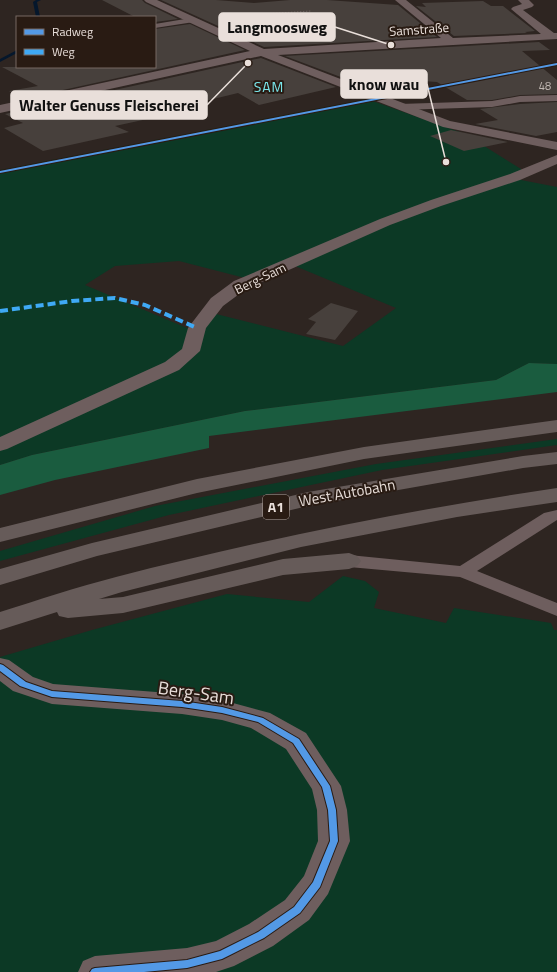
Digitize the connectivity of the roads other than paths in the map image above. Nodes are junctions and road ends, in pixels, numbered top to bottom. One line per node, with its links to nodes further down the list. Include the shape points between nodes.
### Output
1 (149, 0): 4 (street)
2 (400, 0): 7 (street)
3 (523, 0): 6 (street, Samstraße, via 529,5 516,9)
4 (191, 20): 5 (lane); 8 (street)
5 (156, 26)
6 (554, 36): 7 (street, Samstraße)
7 (451, 40): 9 (street, Samstraße)
8 (240, 50): 9 (street, Samstraße); 12 (street, Samstraße)
9 (264, 53): 11 (street)
10 (557, 98): 11 (lane, via 520,99 492,104)
11 (400, 107): 13 (street, via 447,124)
12 (0, 109)
13 (557, 146)
14 (557, 159): 16 (street, Berg-Sam, via 515,177 436,202 385,222 240,286 216,302 197,328 191,351 172,366)
15 (556, 426): 20 (highway, A1, via 364,453 235,478)
16 (0, 445)
17 (557, 458): 23 (highway, West Autobahn / A1, via 308,499 92,550)
18 (557, 495): 25 (highway, via 457,510 301,540 116,585)
19 (557, 516): 22 (lane, via 550,517)
20 (0, 535)
21 (349, 561): 22 (lane); 25 (highway, via 283,567 124,605)
22 (463, 572): 24 (lane)
23 (0, 577)
24 (557, 610)
25 (11, 618)
26 (0, 668): 27 (street, Berg-Sam, via 23,684 52,694 182,704 222,710 260,720 296,741 326,786 332,810 334,841 317,884 296,910 261,935 222,955 187,964)
27 (95, 972)

